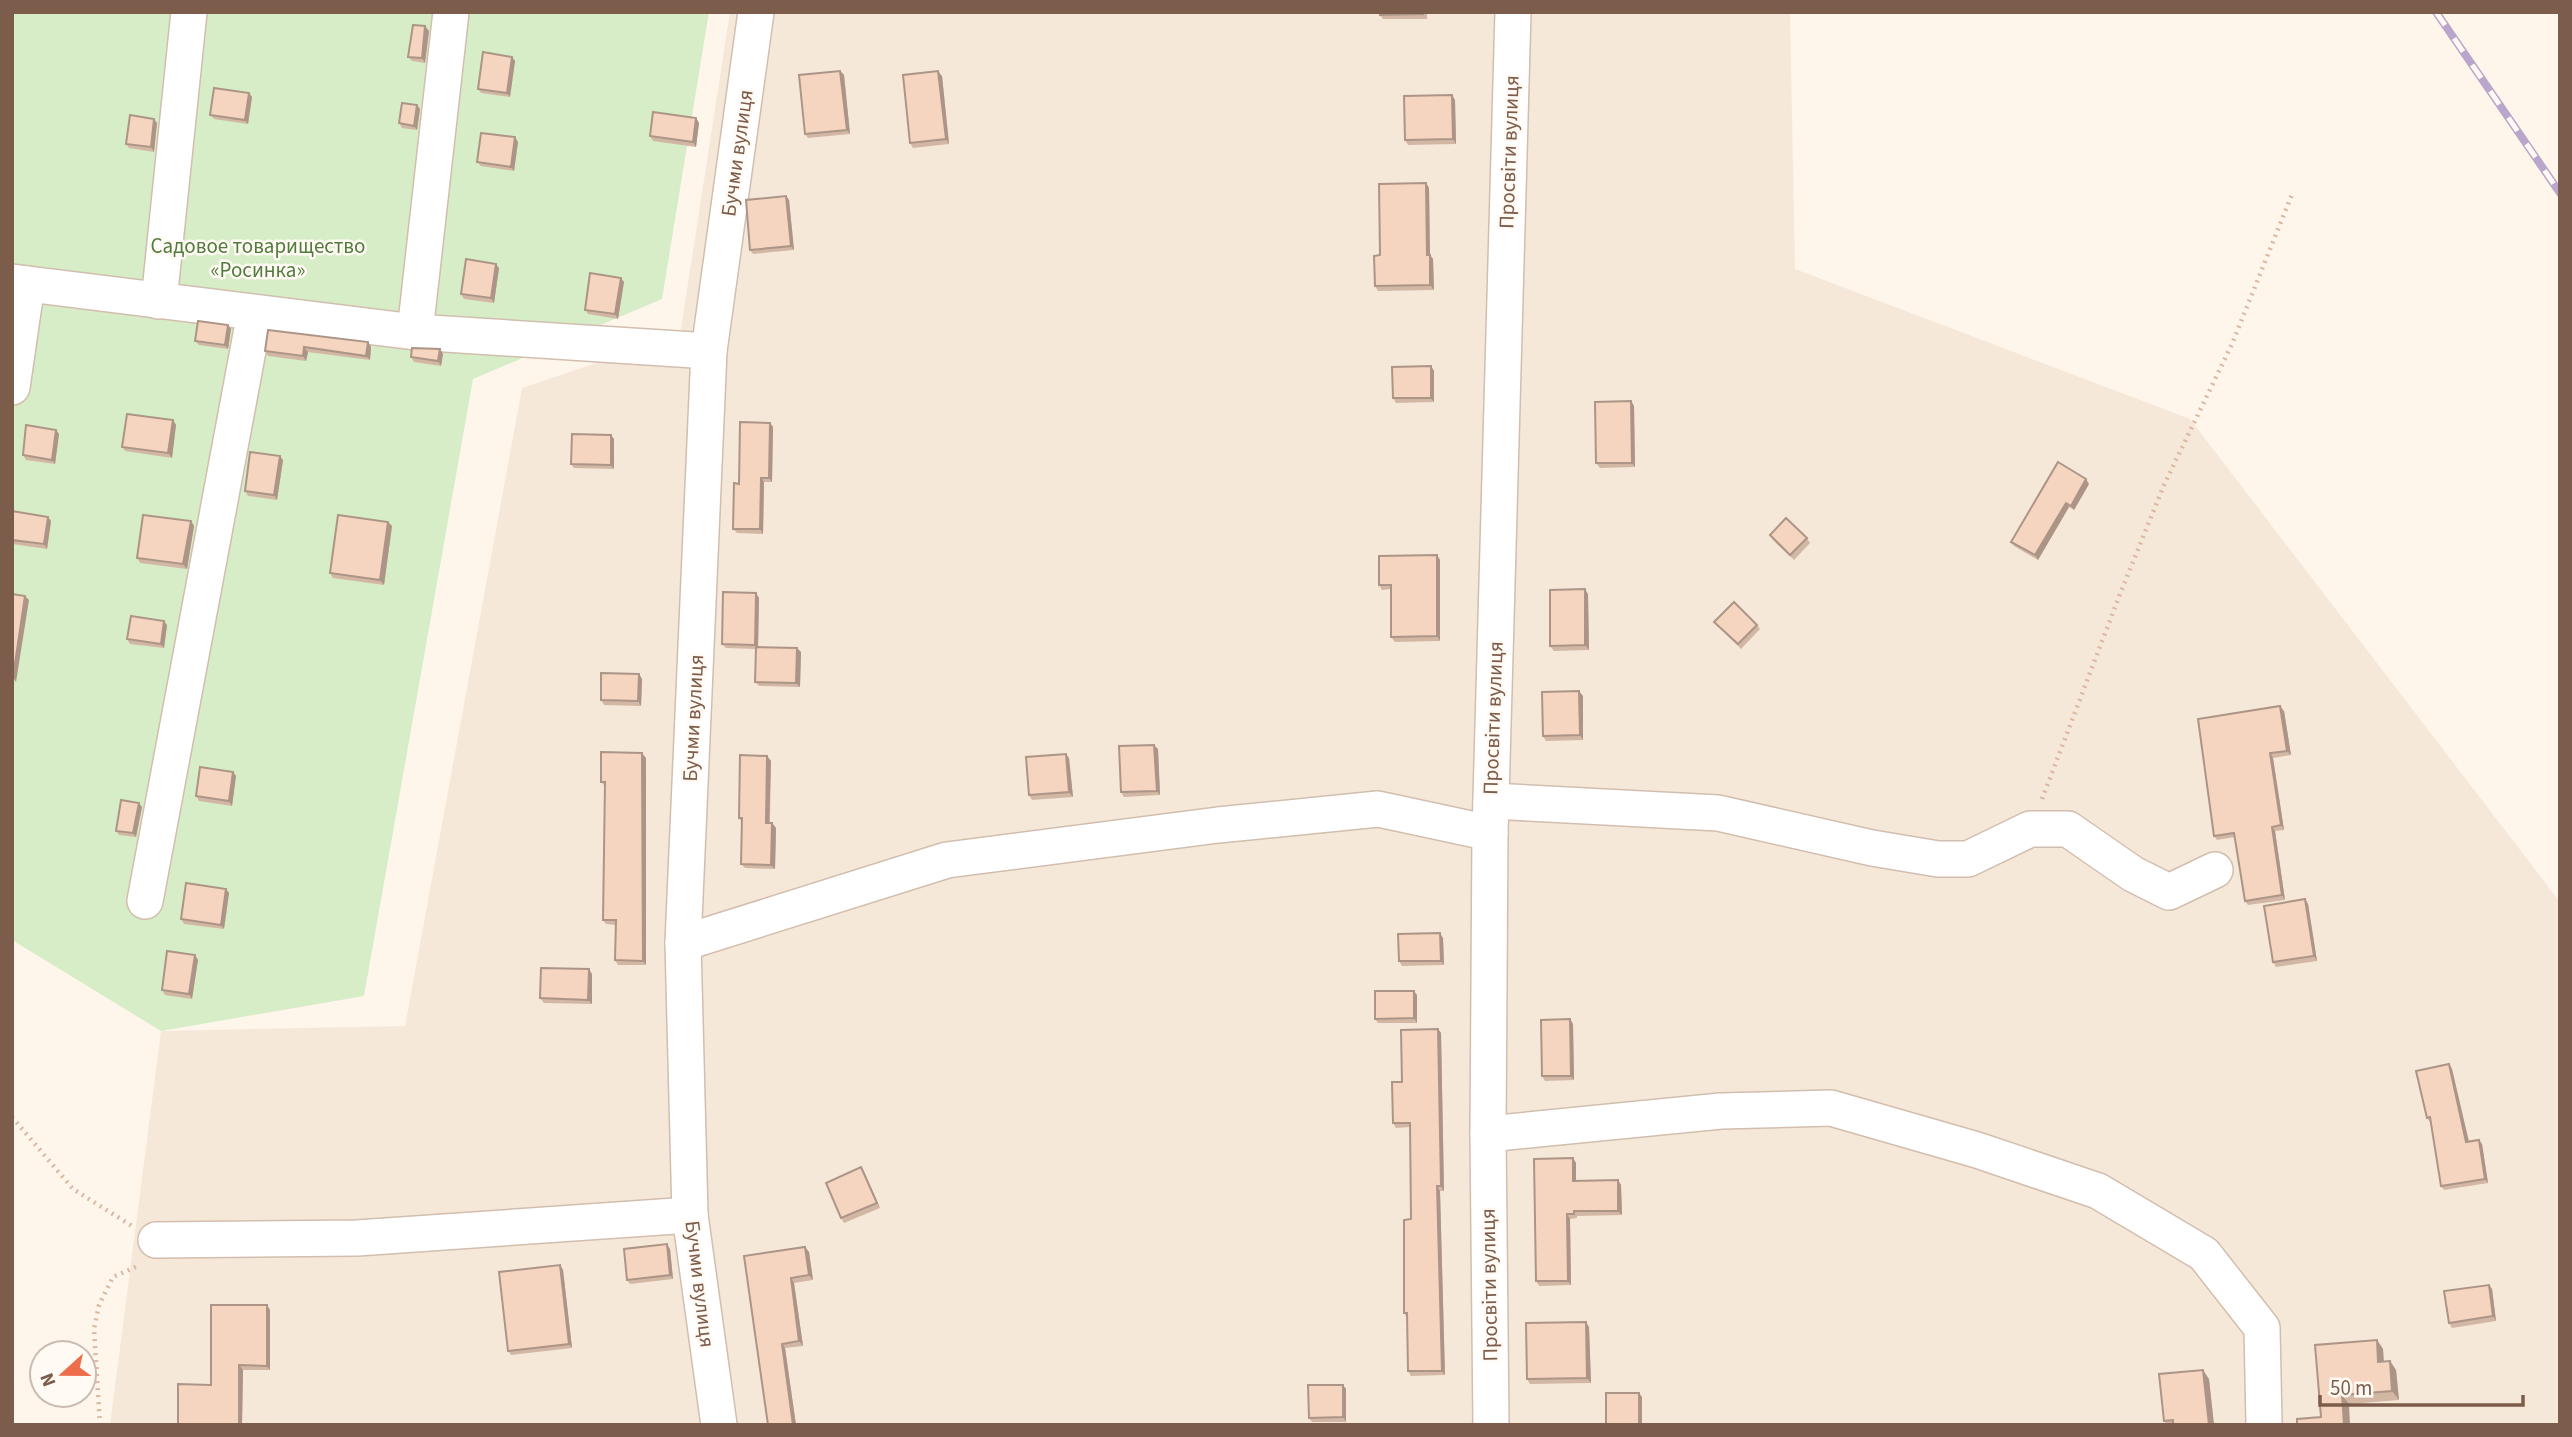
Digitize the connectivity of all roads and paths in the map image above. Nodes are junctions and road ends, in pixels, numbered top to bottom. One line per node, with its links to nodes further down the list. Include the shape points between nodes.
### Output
1 (189, 12): 7 (street)
2 (451, 12): 9 (street)
3 (756, 12): 10 (street, Бучми вулиця)
4 (1513, 12): 12 (street, Просвіти вулиця)
5 (2293, 192): 13 (path, via 2232,344 2159,497)
6 (20, 283): 7 (street); 11 (street)
7 (159, 301): 8 (street)
8 (255, 313): 9 (street); 15 (street)
9 (415, 332): 10 (street)
10 (709, 351): 16 (street, Бучми вулиця)
11 (12, 387)
12 (1491, 817): 13 (street, via 1718,813 1938,859 1968,859); 16 (street, via 1378,809 961,859); 18 (street, Просвіти вулиця)
13 (2030, 829): 14 (street, via 2068,829 2133,874 2169,892)
14 (2214, 870)
15 (145, 901)
16 (683, 943): 19 (street, Бучми вулиця)
17 (12, 1117): 20 (path, via 73,1189)
18 (1488, 1134): 23 (street, Просвіти вулиця); 24 (street, via 1721,1111 1831,1108 2098,1191 2204,1254 2262,1328)
19 (690, 1215): 20 (street, via 357,1238); 22 (street, Бучми вулиця)
20 (156, 1240): 21 (path, via 141,1265 113,1277 99,1305 94,1329)
21 (100, 1425)
22 (719, 1425)
23 (1491, 1425)
24 (2264, 1425)

